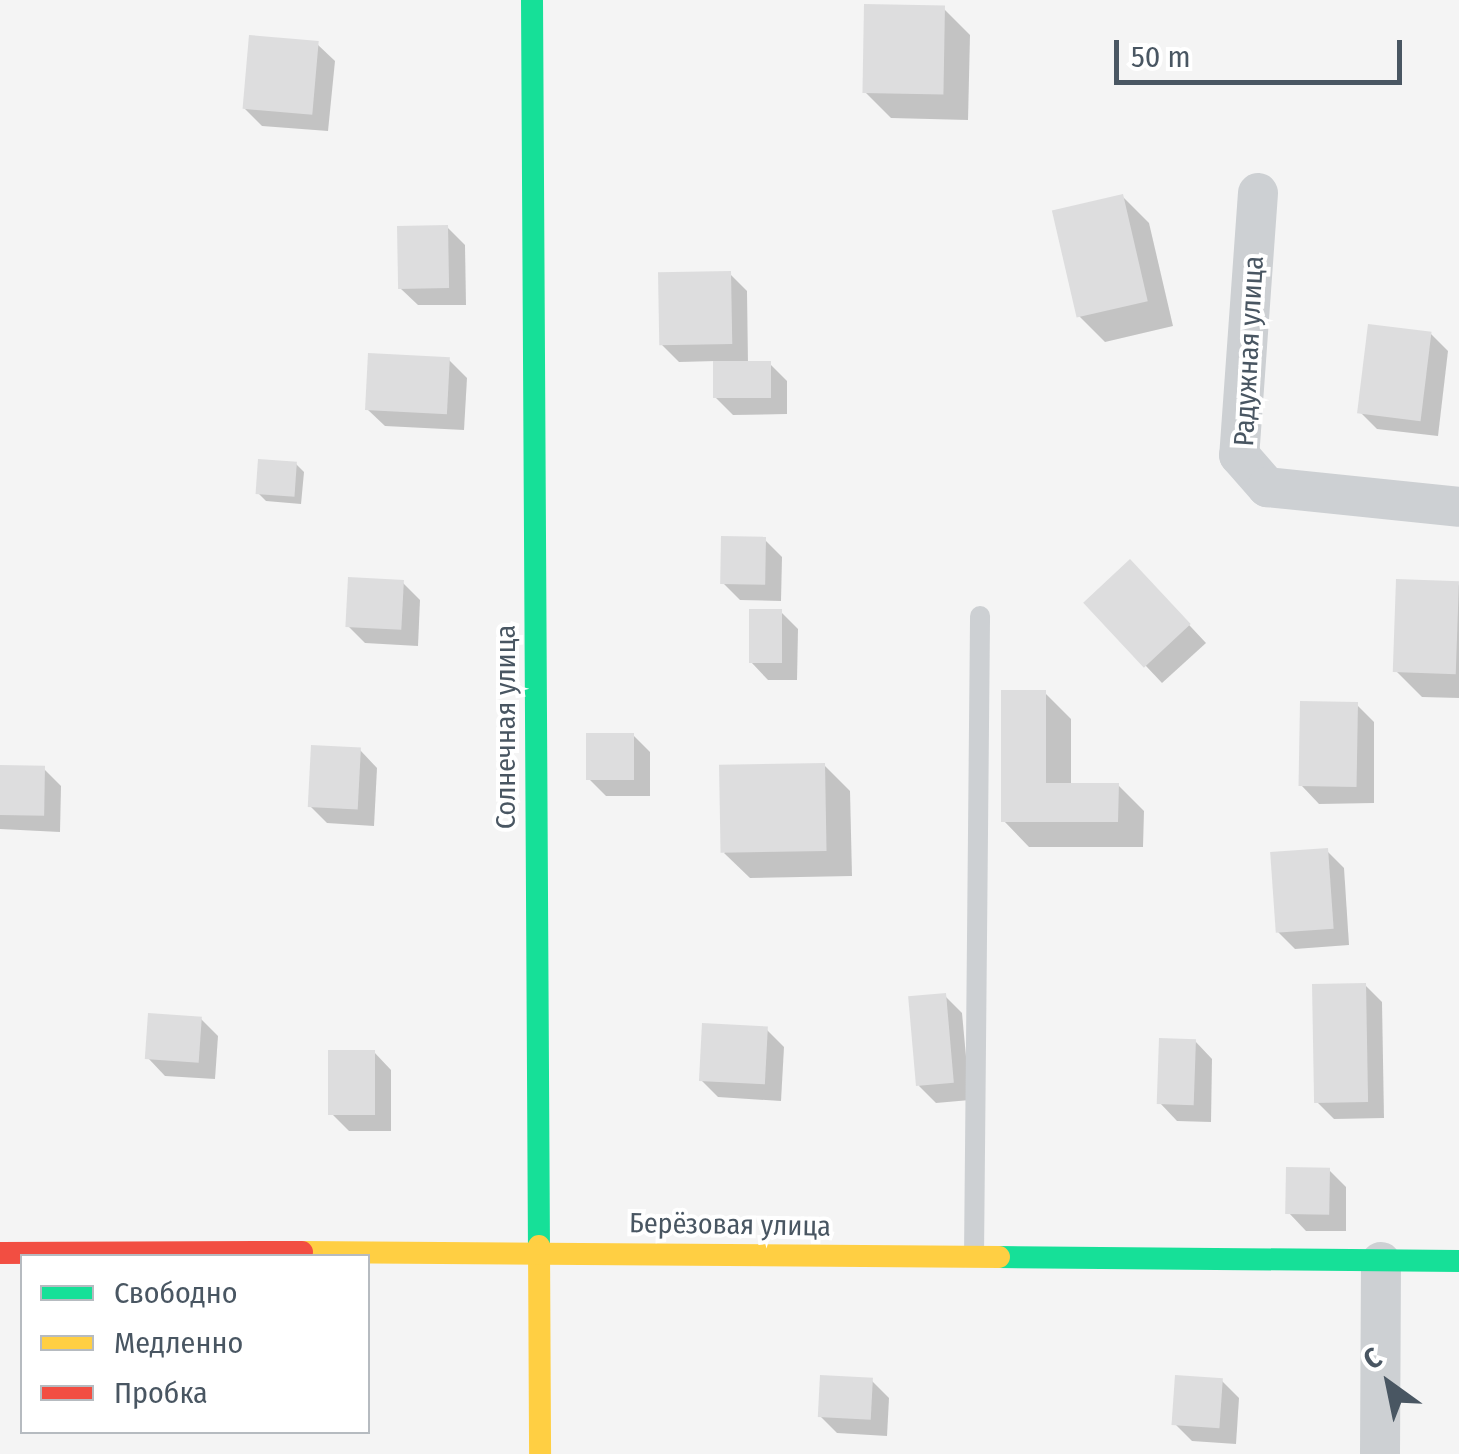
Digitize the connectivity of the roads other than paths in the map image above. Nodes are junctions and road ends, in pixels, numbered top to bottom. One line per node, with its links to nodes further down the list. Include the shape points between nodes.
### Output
1 (532, 0): 5 (street, Солнечная улица)
2 (1258, 194): 3 (street, Радужная улица, via 1239,455 1268,487)
3 (1459, 507)
4 (980, 616): 7 (lane)
5 (538, 1252): 6 (street, Берёзовая улица); 7 (street, Берёзовая улица); 10 (street, Солнечная улица)
6 (0, 1253)
7 (974, 1258): 8 (street, Берёзовая улица)
8 (1380, 1262): 9 (street, Берёзовая улица); 11 (street)
9 (1459, 1262)
10 (540, 1454)
11 (1380, 1454)

